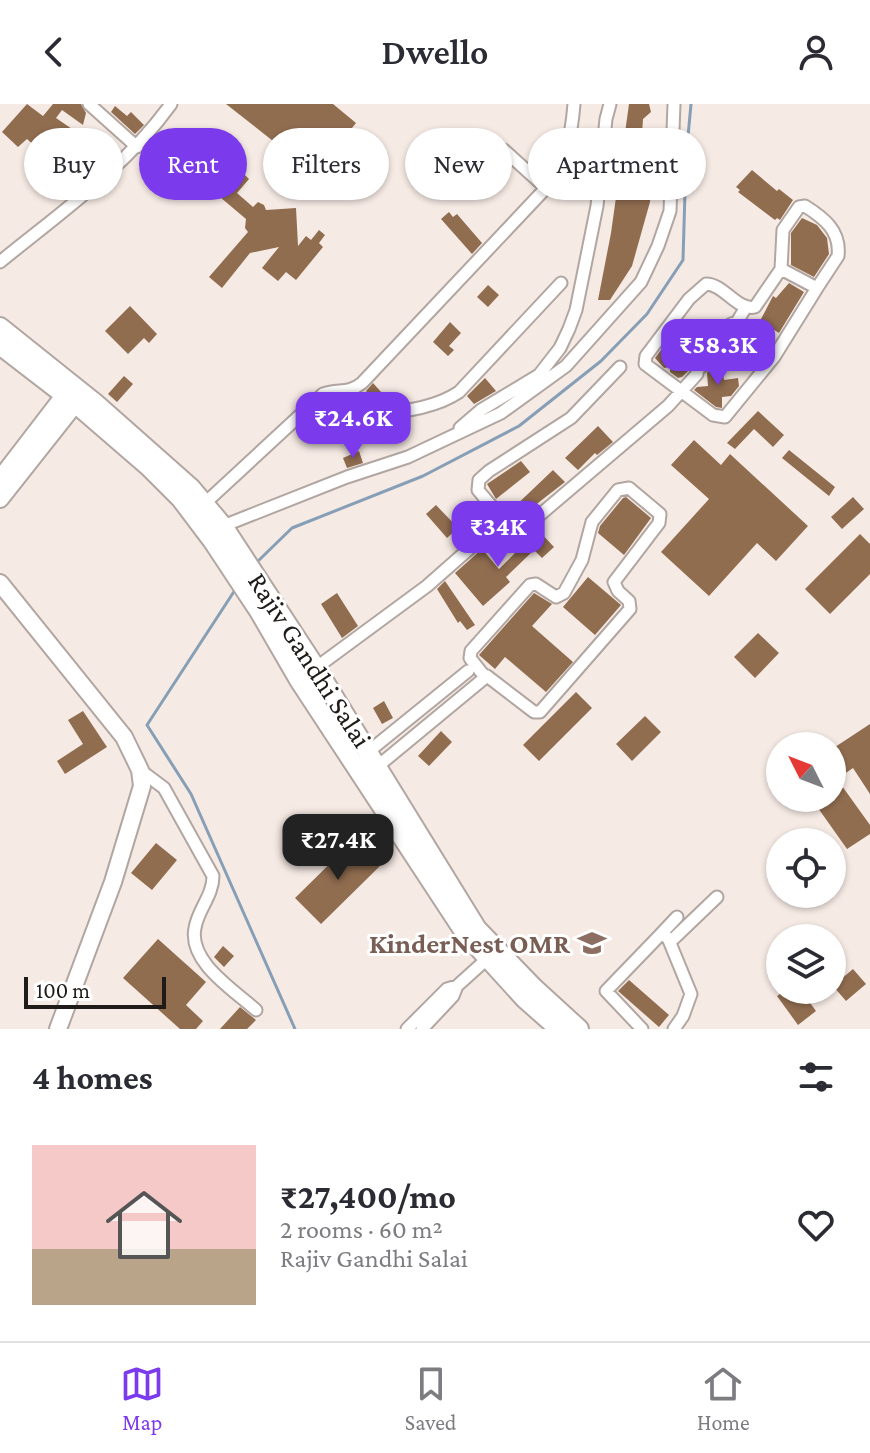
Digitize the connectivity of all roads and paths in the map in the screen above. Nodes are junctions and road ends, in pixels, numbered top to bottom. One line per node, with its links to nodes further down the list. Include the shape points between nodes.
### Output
1 (89, 104): 7 (street)
2 (171, 104): 7 (street)
3 (574, 104): 6 (street)
4 (610, 104): 22 (street, via 587,257 576,310 560,348 532,382 481,410)
5 (674, 104): 22 (street, via 670,211 641,282 566,366 501,413)
6 (573, 128)
7 (137, 147): 11 (street)
8 (512, 157): 9 (street)
9 (528, 172)
10 (535, 200): 19 (street, via 362,383)
11 (0, 262)
12 (781, 269): 14 (street); 14 (street, via 783,230 805,206 832,228 839,250); 15 (street)
13 (561, 283): 19 (street, via 449,399 368,414)
14 (817, 288): 20 (street, via 774,357 725,417 713,415)
15 (750, 308): 20 (street); 20 (street, via 708,284 689,299 644,361)
16 (0, 327): 21 (main road, Rajiv Gandhi Salai)
17 (0, 345): 21 (main road, Rajiv Gandhi Salai)
18 (620, 367): 26 (street, via 571,418 479,480 478,490)
19 (346, 392): 25 (street, via 323,394)
20 (683, 393): 26 (street, via 535,519)
21 (74, 394): 23 (street); 24 (street); 25 (main road, Rajiv Gandhi Salai, via 191,488); 27 (main road, Rajiv Gandhi Salai)
22 (451, 436): 27 (street)
23 (0, 479)
24 (0, 499)
25 (203, 505): 27 (main road, Rajiv Gandhi Salai)
26 (503, 519): 30 (street, via 427,586)
27 (221, 532): 29 (main road, Rajiv Gandhi Salai)
28 (0, 583): 35 (street, via 124,737)
29 (266, 606): 30 (main road, Rajiv Gandhi Salai); 33 (main road, Rajiv Gandhi Salai)
30 (316, 668): 33 (street); 34 (main road, Rajiv Gandhi Salai)
31 (468, 671): 34 (street)
32 (485, 677): 32 (street, via 540,712 630,609 614,582 659,523 660,514 629,488 618,490 592,522 588,545 564,593 556,597 530,585 471,651 470,658); 34 (street)
33 (299, 680): 34 (main road, Rajiv Gandhi Salai)
34 (369, 765): 39 (main road, Rajiv Gandhi Salai, via 465,933); 46 (main road, Rajiv Gandhi Salai, via 477,929)
35 (140, 770): 41 (street, via 164,788 213,876 195,927 200,955); 42 (street, via 140,799)
36 (717, 897): 38 (street)
37 (677, 917): 38 (street)
38 (665, 938): 47 (street, via 606,991); 48 (street, via 691,994)
39 (488, 958): 40 (street); 45 (main road, Rajiv Gandhi Salai)
40 (457, 986): 43 (street, via 447,989); 44 (street)
41 (256, 1010)
42 (58, 1029)
43 (407, 1029)
44 (422, 1029)
45 (559, 1029)
46 (579, 1029)
47 (642, 1029)
48 (674, 1029)

